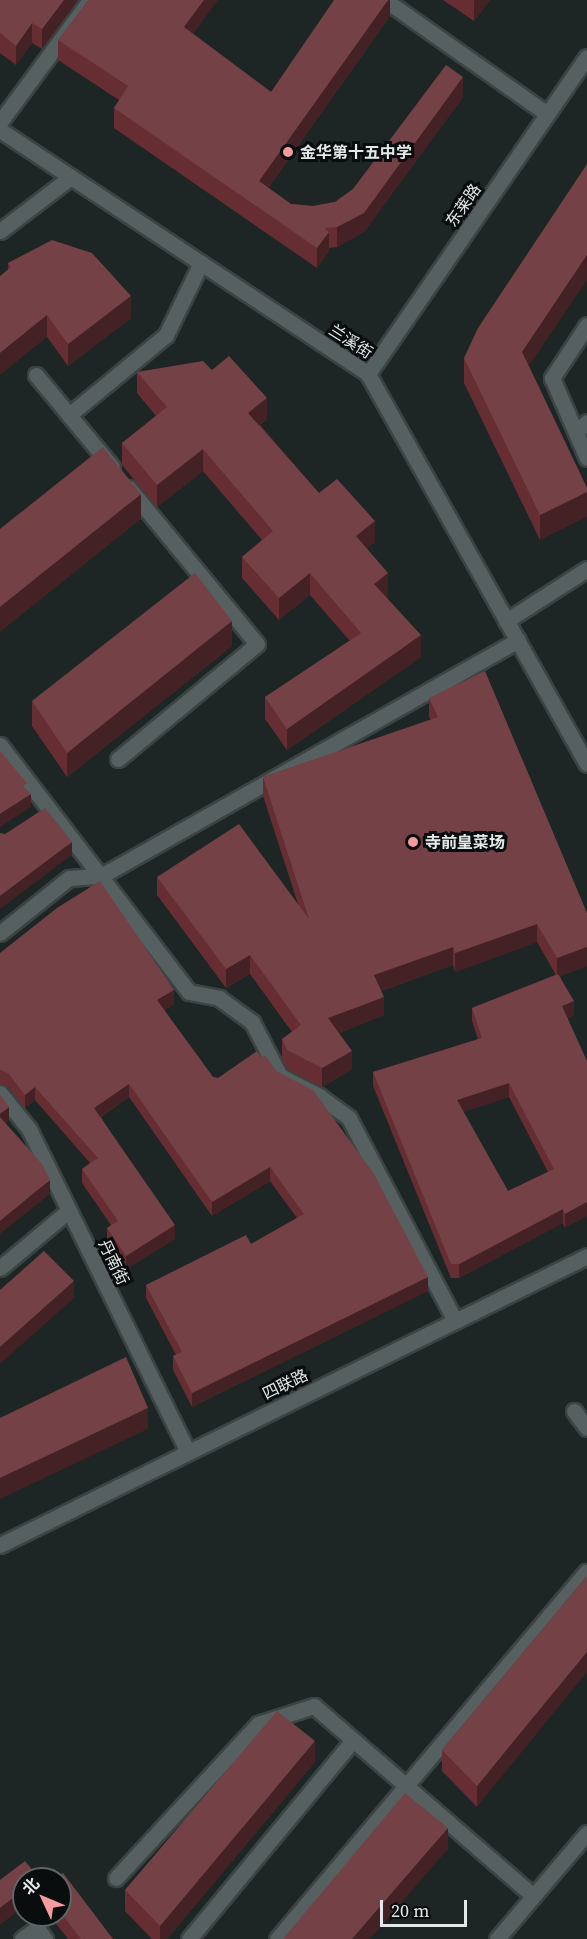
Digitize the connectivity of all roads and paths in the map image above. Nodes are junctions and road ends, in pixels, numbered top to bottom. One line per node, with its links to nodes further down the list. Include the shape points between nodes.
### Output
1 (90, 0): 5 (street)
2 (385, 0): 4 (street)
3 (587, 57): 4 (street, 东莱路)
4 (547, 114): 11 (street, 东莱路)
5 (0, 122)
6 (0, 130): 7 (street, 兰溪街)
7 (71, 177): 8 (street); 9 (street, 兰溪街)
8 (0, 231)
9 (201, 263): 11 (street, 兰溪街); 13 (street, via 166,335)
10 (587, 325): 14 (street, via 552,378)
11 (368, 374): 17 (street, 兰溪街)
12 (36, 375): 13 (street)
13 (69, 415): 20 (street, via 257,644)
14 (581, 427): 15 (street)
15 (587, 458)
16 (587, 568): 17 (street)
17 (506, 621): 18 (street, 兰溪街)
18 (518, 640): 21 (street, 兰溪街); 22 (street)
19 (0, 745): 22 (street, via 43,810)
20 (118, 759)
21 (587, 764)
22 (101, 876): 23 (street, via 69,878); 28 (street, via 189,992 219,998 252,1022 280,1077 319,1096 349,1118)
23 (0, 933)
24 (0, 1093): 25 (street, 丹南街, via 29,1129)
25 (69, 1210): 27 (street); 31 (street, 丹南街)
26 (587, 1256): 28 (street, 四联路)
27 (0, 1268)
28 (455, 1321): 31 (street, 四联路)
29 (574, 1411): 30 (street)
30 (587, 1428)
31 (188, 1452): 32 (street, 四联路)
32 (0, 1545)
33 (586, 1572): 35 (street)
34 (353, 1740): 35 (street); 37 (street, via 314,1706 258,1724); 41 (street)
35 (406, 1786): 38 (street); 42 (street)
36 (587, 1833): 38 (street)
37 (116, 1878)
38 (533, 1896): 43 (street)
39 (22, 1939): 40 (street, via 36,1928)
40 (45, 1939)
41 (189, 1939)
42 (278, 1939)
43 (497, 1939)

